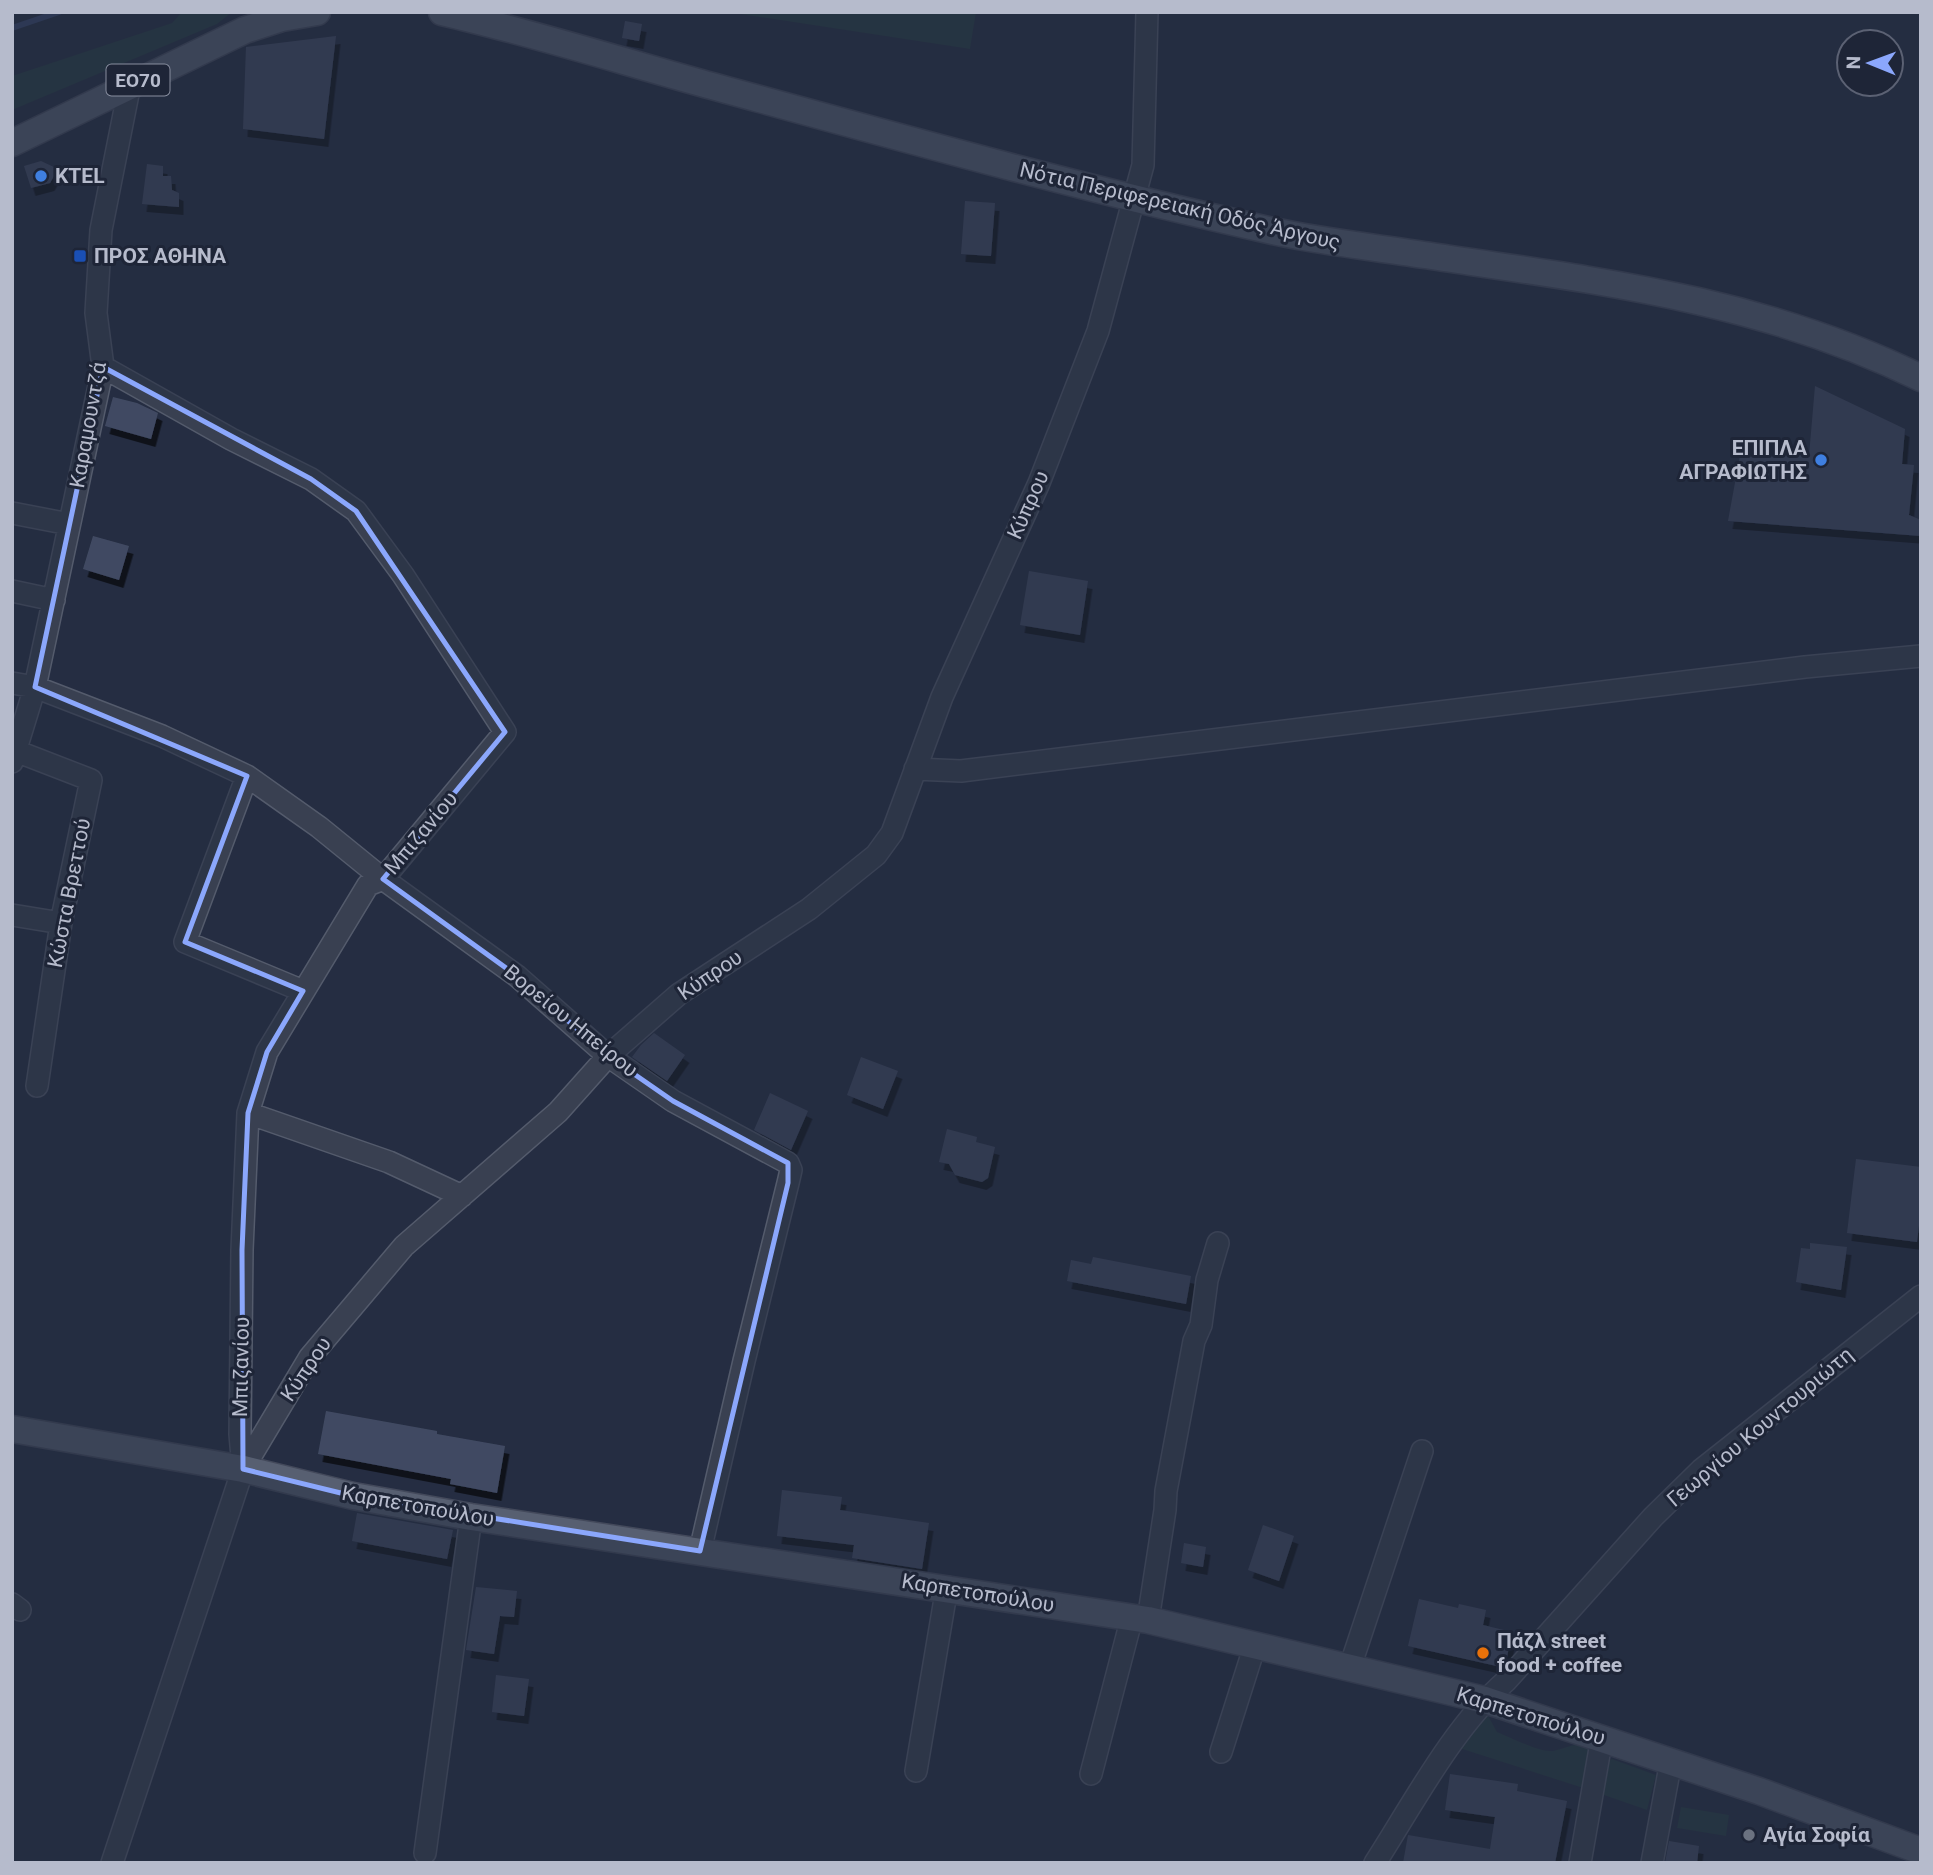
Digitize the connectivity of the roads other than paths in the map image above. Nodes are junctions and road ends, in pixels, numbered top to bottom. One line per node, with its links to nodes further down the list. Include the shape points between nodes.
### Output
1 (442, 12): 6 (main road, Νότια Περιφερειακή Οδός Άργους)
2 (1147, 12): 6 (street, Κύπρου, via 1143,165)
3 (288, 15): 4 (main road, ΕΟ70)
4 (130, 84): 5 (main road, ΕΟ70); 7 (street, Καραμουντζά, via 101,230 96,313)
5 (12, 143)
6 (1135, 200): 8 (main road, Νότια Περιφερειακή Οδός Άργους, via 1290,235 1563,275 1715,303 1839,341); 17 (street, Κύπρου, via 1093,344 1039,483 942,697)
7 (103, 367): 10 (street, Καραμουντζά); 19 (street, Μπιζανίου, via 311,479 356,511 505,732)
8 (1921, 378)
9 (12, 513): 10 (street)
10 (69, 524): 12 (street, Καραμουντζά)
11 (12, 591): 12 (street)
12 (54, 600): 15 (street, Καραμουντζά)
13 (1921, 656): 17 (street, via 961,771)
14 (12, 683): 15 (street, Βορείου Ηπείρου)
15 (35, 687): 16 (street, Καραμουντζά); 18 (street, Βορείου Ηπείρου, via 162,736)
16 (14, 757): 21 (street, Κώστα Βρεττού, via 90,780)
17 (915, 769): 23 (street, Κύπρου, via 892,832 876,855 809,909 679,995)
18 (247, 776): 19 (street, Βορείου Ηπείρου); 22 (street, via 185,942)
19 (383, 879): 22 (street, Μπιζανίου, via 368,885); 23 (street, Βορείου Ηπείρου, via 517,976)
20 (12, 915): 21 (street)
21 (61, 923): 24 (street, Κώστα Βρεττού)
22 (303, 991): 25 (street, Μπιζανίου, via 267,1052)
23 (608, 1056): 26 (street, Κύπρου, via 558,1112); 33 (street, Βορείου Ηπείρου, via 673,1101 788,1163 791,1170)
24 (37, 1086)
25 (248, 1113): 26 (street, via 388,1162); 31 (street, Μπιζανίου, via 242,1250)
26 (462, 1196): 31 (street, Κύπρου, via 404,1246 310,1357)
27 (1218, 1243): 35 (street, via 1194,1341 1165,1510)
28 (1921, 1296): 38 (street, Γεωργίου Κουντουριώτη, via 1702,1470)
29 (12, 1429): 31 (main road, Καρπετοπούλου)
30 (1422, 1451): 37 (street)
31 (243, 1469): 32 (main road, Καρπετοπούλου, via 353,1496); 46 (street, Κύπρου)
32 (471, 1517): 33 (main road, Καρπετοπούλου); 45 (street)
33 (700, 1551): 34 (main road, Καρπετοπούλου)
34 (947, 1587): 35 (main road, Καρπετοπούλου); 42 (street)
35 (1140, 1618): 36 (main road, Καρπετοπούλου); 43 (street)
36 (1255, 1645): 37 (main road, Καρπετοπούλου); 40 (street)
37 (1350, 1667): 38 (main road, Καρπετοπούλου)
38 (1485, 1700): 39 (main road, Καρπετοπούλου); 47 (street, Γεωργίου Κουντουριώτη)
39 (1602, 1737): 41 (main road, Καρπετοπούλου); 48 (street)
40 (1221, 1752)
41 (1671, 1761): 44 (main road, Καρπετοπούλου); 49 (street)
42 (916, 1771)
43 (1091, 1774)
44 (1921, 1851)
45 (425, 1853)
46 (111, 1863)
47 (1375, 1863)
48 (1580, 1863)
49 (1652, 1863)

